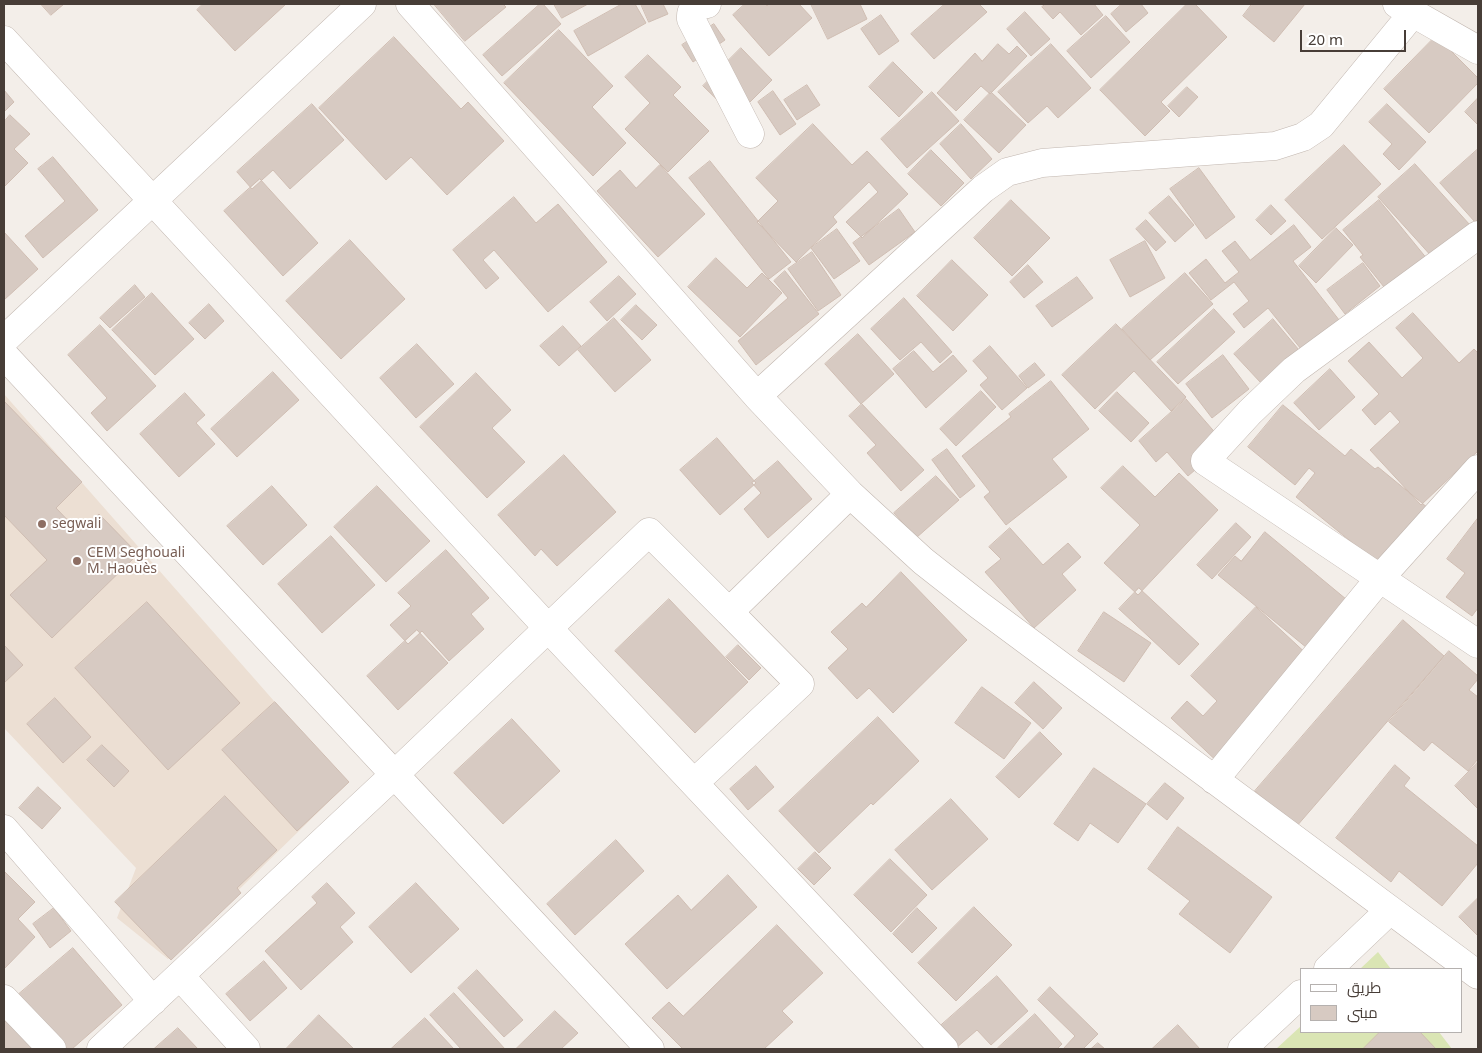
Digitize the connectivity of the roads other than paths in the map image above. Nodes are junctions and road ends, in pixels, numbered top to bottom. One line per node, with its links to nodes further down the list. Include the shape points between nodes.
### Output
1 (362, 4): 8 (street)
2 (410, 4): 12 (street)
3 (707, 4): 7 (street, via 695,7 691,19)
4 (1405, 8): 6 (street); 12 (street, via 1321,124 1303,137 1275,146 1042,164 1007,172 982,189)
5 (4, 40): 8 (street)
6 (1478, 50)
7 (750, 134)
8 (153, 200): 10 (street); 17 (street)
9 (1478, 235): 15 (street, via 1294,370 1205,461)
10 (4, 340)
11 (4, 355): 19 (street)
12 (757, 396): 14 (street)
13 (1478, 469): 15 (street)
14 (850, 494): 16 (street); 20 (street, via 923,561 972,600)
15 (1380, 578): 18 (street); 20 (street)
16 (729, 612): 17 (street, via 649,532); 21 (street, via 800,684)
17 (548, 628): 19 (street); 21 (street)
18 (1478, 644)
19 (394, 775): 26 (street); 33 (street)
20 (1214, 780): 23 (street)
21 (694, 783): 34 (street)
22 (4, 829): 29 (street)
23 (1390, 910): 24 (street); 25 (street)
24 (1329, 968)
25 (1478, 975)
26 (180, 976): 29 (street); 32 (street)
27 (1300, 995): 35 (street)
28 (4, 1000): 30 (street)
29 (153, 1001): 31 (street)
30 (52, 1049)
31 (101, 1049)
32 (246, 1049)
33 (650, 1049)
34 (944, 1049)
35 (1242, 1049)

